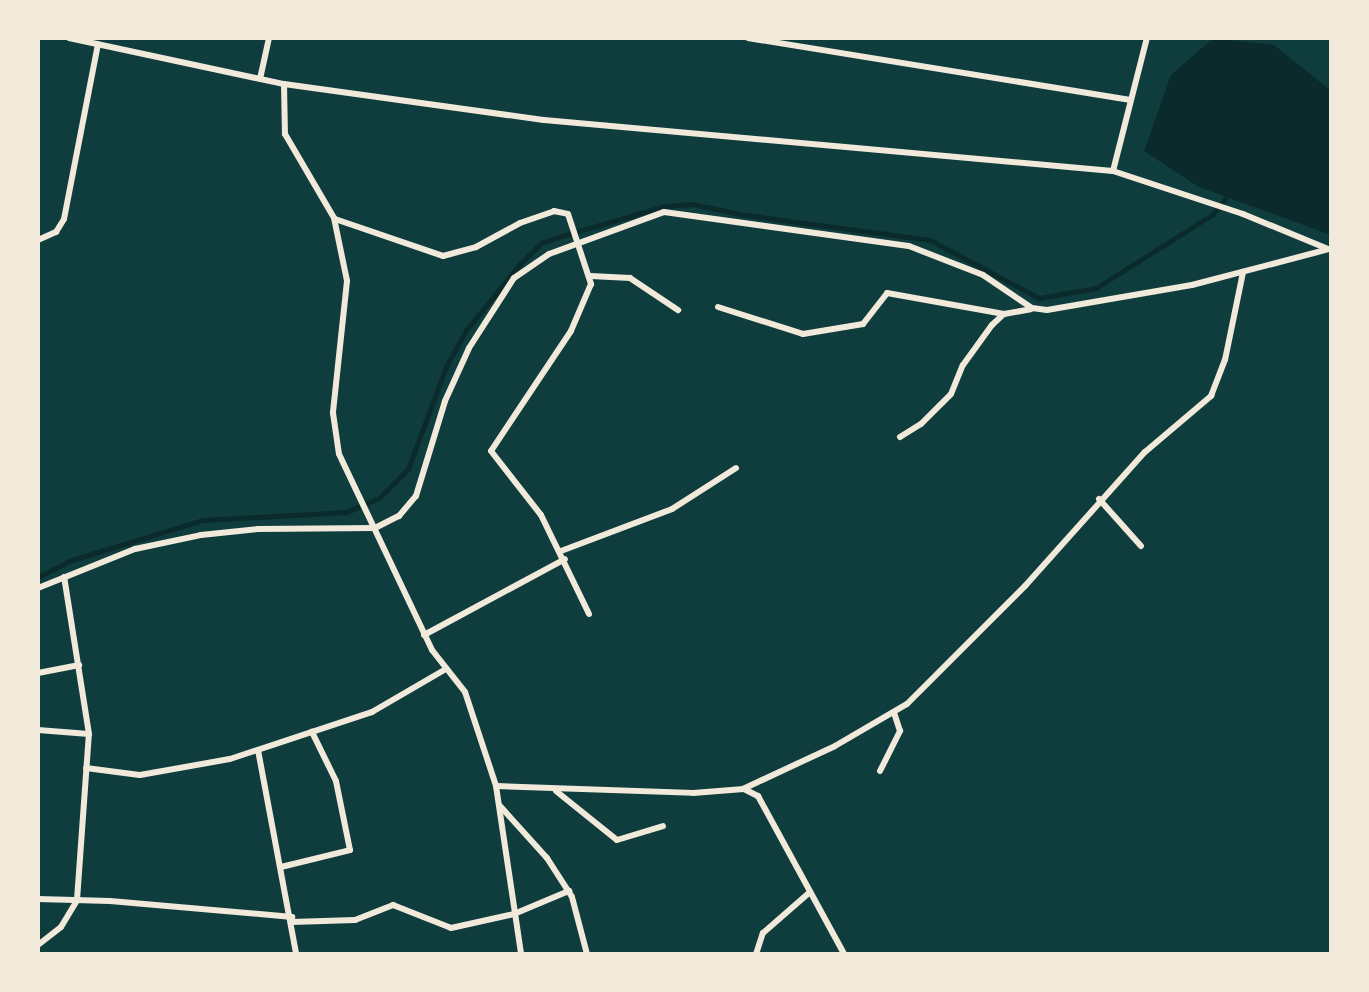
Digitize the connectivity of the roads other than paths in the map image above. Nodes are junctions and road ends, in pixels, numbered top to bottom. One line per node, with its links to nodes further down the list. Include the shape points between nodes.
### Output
1 (68, 38): 5 (street)
2 (270, 38): 6 (street)
3 (748, 38): 8 (street)
4 (1146, 38): 8 (street)
5 (98, 44): 6 (street); 11 (street, via 64,220)
6 (260, 79): 7 (street)
7 (284, 84): 9 (street, via 544,120); 10 (street, via 286,134)
8 (1129, 100): 9 (street)
9 (1113, 171): 13 (street)
10 (334, 218): 12 (street, via 443,256 554,211 568,214); 23 (street, via 347,281 334,413 338,454)
11 (38, 240)
12 (578, 241): 15 (street); 17 (street, via 678,212 910,246 983,275); 23 (street, via 514,278 502,294 445,401 410,508)
13 (1330, 250): 14 (street)
14 (1243, 272): 17 (street); 22 (street, via 1211,396)
15 (590, 276): 18 (street, via 630,278); 25 (street, via 571,332 490,451)
16 (718, 306): 19 (street, via 803,334 863,324 886,293)
17 (1032, 308): 19 (street)
18 (678, 310)
19 (1004, 314): 20 (street, via 963,365 951,394)
20 (900, 437)
21 (736, 468): 25 (street, via 672,509)
22 (1099, 498): 24 (street); 33 (street, via 1026,586)
23 (375, 528): 26 (street, via 200,535 135,549); 29 (street)
24 (1141, 546)
25 (563, 555): 28 (street); 29 (street)
26 (64, 576): 27 (street); 30 (street)
27 (38, 588)
28 (589, 614)
29 (424, 635): 31 (street)
30 (79, 665): 32 (street); 36 (street)
31 (446, 669): 35 (street, via 372,712); 40 (street, via 464,692)
32 (38, 672)
33 (894, 712): 39 (street, via 900,731); 41 (street)
34 (38, 730): 36 (street)
35 (312, 732): 37 (street); 45 (street, via 336,781 350,850)
36 (88, 734): 38 (street)
37 (258, 750): 38 (street, via 140,775); 45 (street)
38 (86, 768): 49 (street)
39 (880, 771)
40 (496, 786): 42 (street); 43 (street)
41 (744, 789): 42 (street); 47 (street, via 758,796)
42 (555, 790): 44 (street, via 617,840)
43 (500, 806): 46 (street); 50 (street)
44 (662, 826)
45 (282, 867): 51 (street)
46 (569, 891): 50 (street); 55 (street)
47 (810, 892): 56 (street, via 762,933); 57 (street)
48 (38, 899): 49 (street)
49 (77, 900): 51 (street); 52 (street, via 61,927)
50 (514, 914): 51 (street, via 451,928 393,906 355,920); 54 (street)
51 (292, 920): 53 (street)
52 (38, 946)
53 (296, 954)
54 (521, 954)
55 (587, 954)
56 (756, 954)
57 (844, 954)

